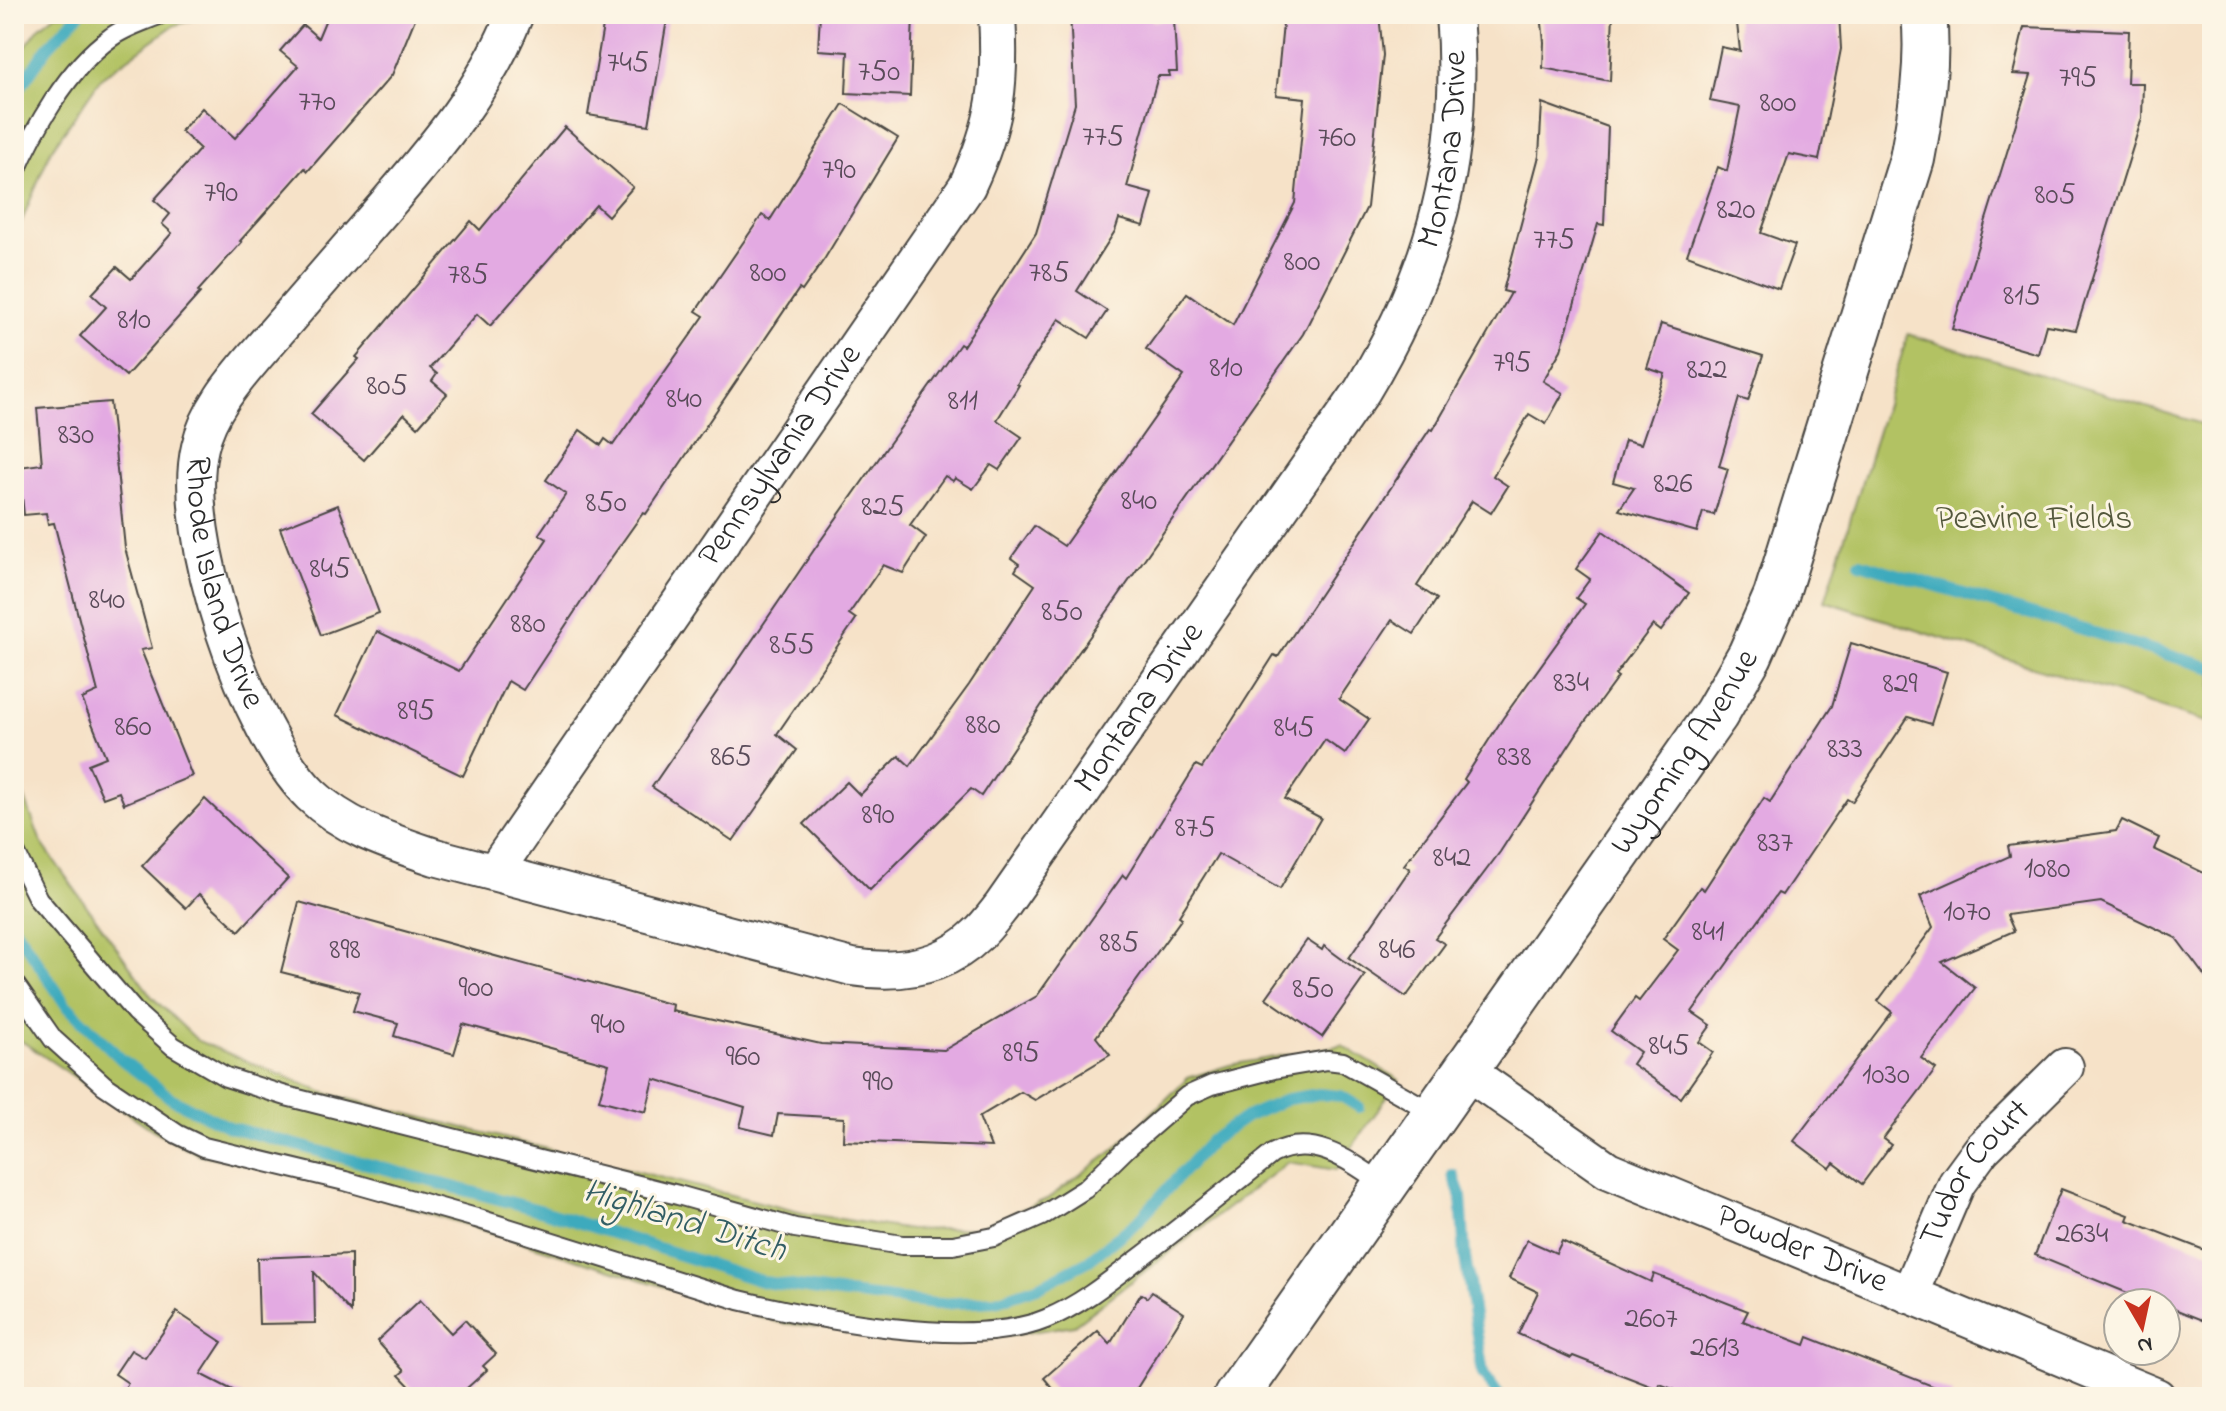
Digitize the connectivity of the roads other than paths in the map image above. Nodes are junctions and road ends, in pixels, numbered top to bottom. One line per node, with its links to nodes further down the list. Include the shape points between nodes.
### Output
1 (161, 14): 6 (lane, via 110,37 74,72 28,141)
2 (515, 14): 8 (street, Rhode Island Drive, via 478,90 448,133 227,390 200,446 195,481 212,591 249,700 287,767 312,796 380,838)
3 (997, 14): 8 (street, Pennsylvania Drive, via 996,104 967,186)
4 (1454, 14): 8 (street, Montana Drive, via 1459,78 1445,187 1431,244 1388,347 1002,906 976,936 948,956 913,969 882,972)
5 (1924, 14): 11 (street, Wyoming Avenue, via 1925,63 1912,159 1776,596 1716,714)
6 (14, 175)
7 (14, 850): 12 (lane, via 38,899 135,1012 173,1046 226,1077 795,1228 902,1245 953,1245 994,1237 1085,1189 1187,1096 1274,1069 1343,1062)
8 (495, 871)
9 (14, 983): 13 (lane, via 53,1039 104,1085 204,1147 461,1214 739,1300 899,1329 958,1332 1044,1320 1087,1298 1286,1146 1331,1151)
10 (2065, 1067): 14 (street, Tudor Court, via 1982,1149 1957,1183)
11 (1465, 1070): 12 (street, Wyoming Avenue); 14 (street, Powder Drive, via 1608,1170)
12 (1434, 1113): 13 (street, Wyoming Avenue)
13 (1385, 1185): 15 (street, Wyoming Avenue)
14 (1909, 1295): 16 (street, Powder Drive)
15 (1236, 1397)
16 (2157, 1397)

